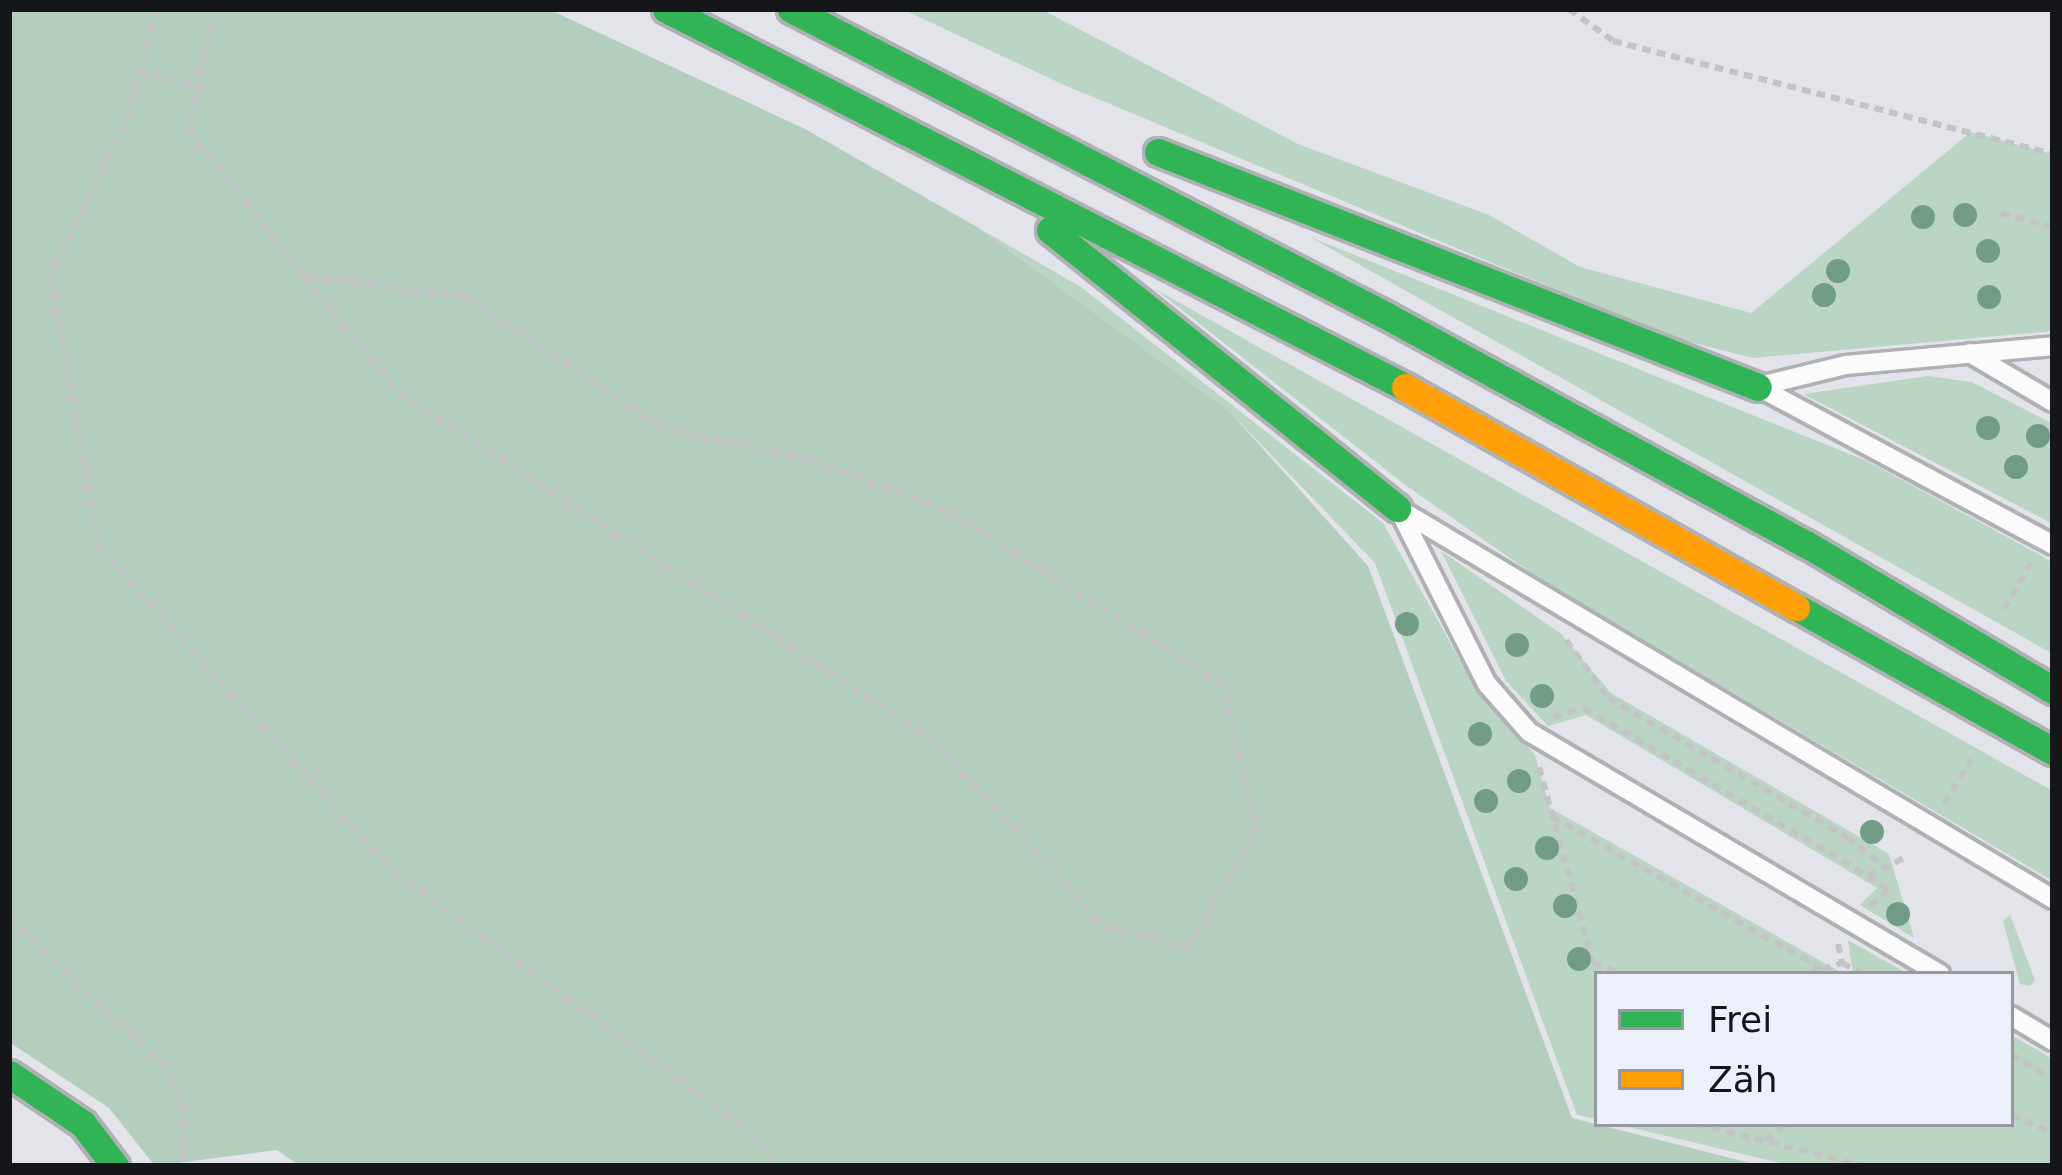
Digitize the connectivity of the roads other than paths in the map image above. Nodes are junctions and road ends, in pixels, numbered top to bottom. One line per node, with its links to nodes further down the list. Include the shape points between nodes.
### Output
1 (666, 9): 6 (main road)
2 (791, 9): 3 (main road)
3 (956, 87): 4 (main road); 13 (main road, via 1806,544)
4 (1044, 105)
5 (1132, 141): 9 (main road)
6 (983, 164): 11 (main road, via 1140,305); 14 (main road, via 1523,451)
7 (2053, 346): 8 (lane)
8 (1970, 353): 9 (lane, via 1846,365); 10 (lane)
9 (1758, 387): 12 (lane)
10 (2053, 402)
11 (1397, 508): 15 (lane); 16 (lane, via 1487,684 1536,726)
12 (2049, 542)
13 (2053, 690)
14 (2053, 751)
15 (2053, 899)
16 (1935, 971)
17 (2014, 1018): 18 (lane)
18 (2053, 1041)
19 (9, 1074): 20 (main road, via 83,1124)
20 (115, 1166)

